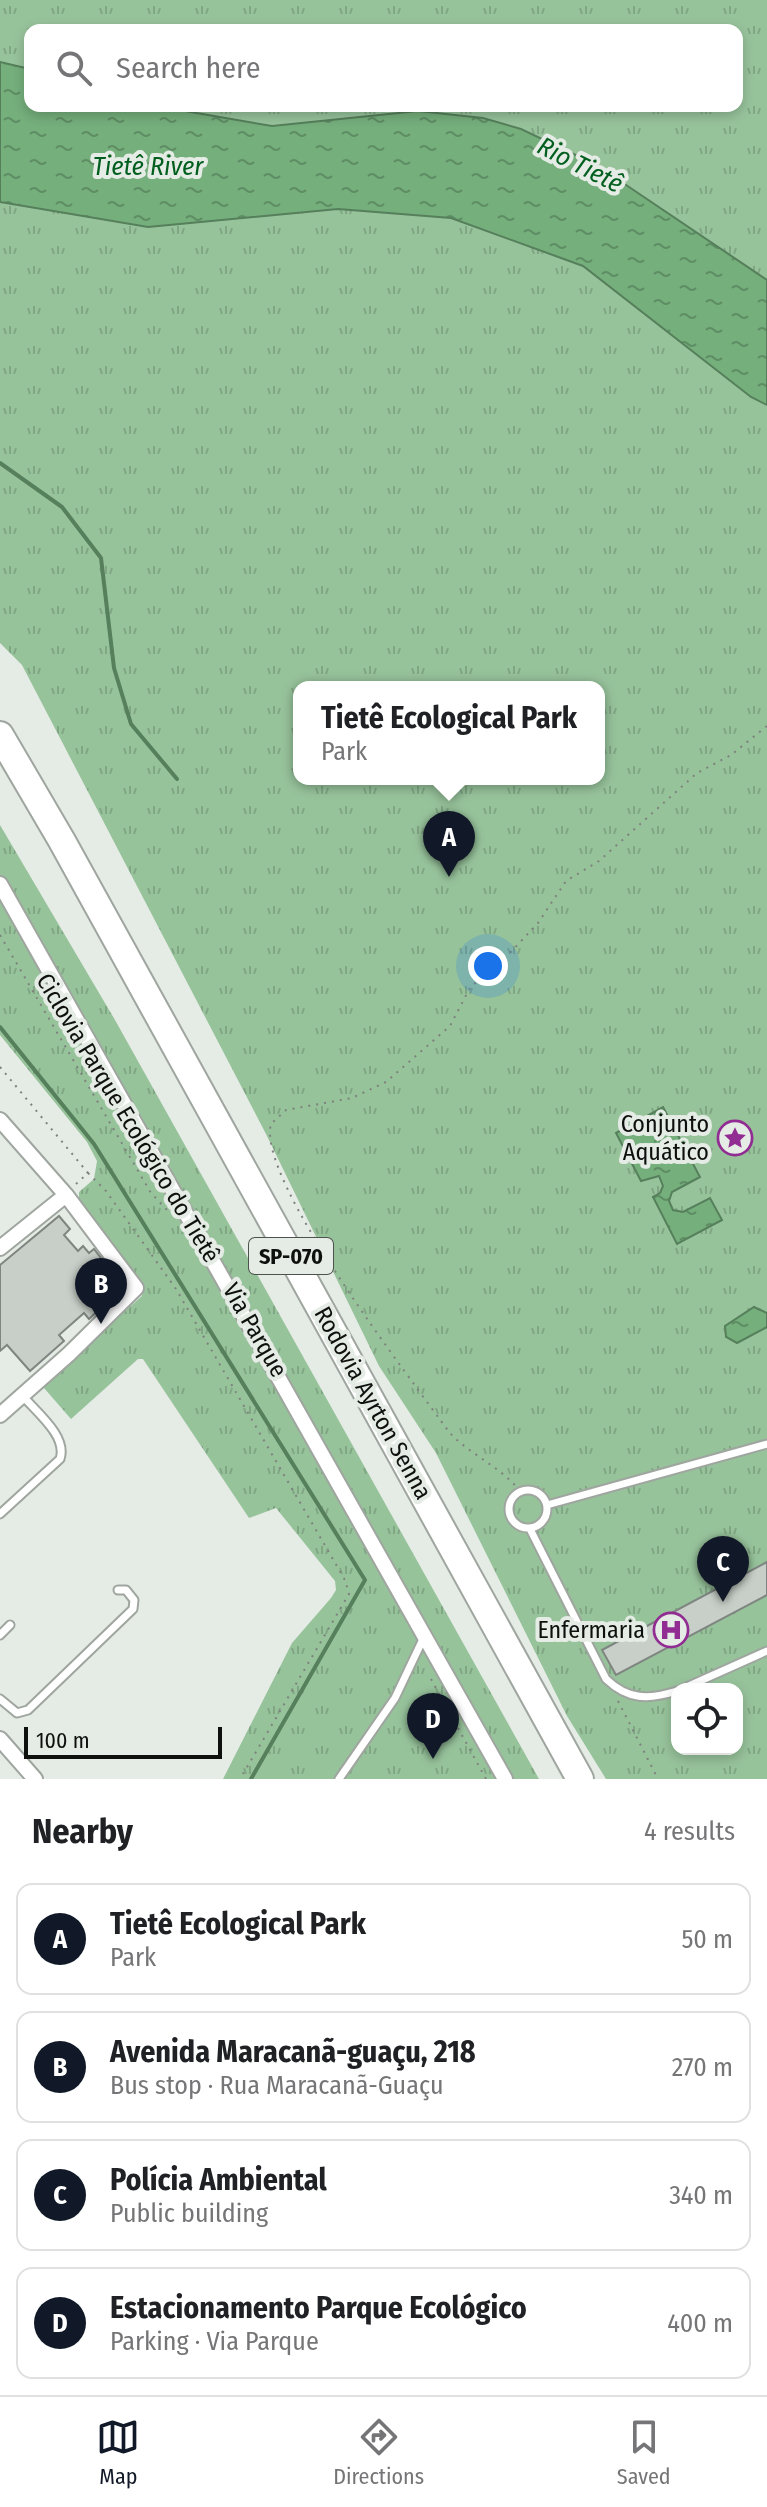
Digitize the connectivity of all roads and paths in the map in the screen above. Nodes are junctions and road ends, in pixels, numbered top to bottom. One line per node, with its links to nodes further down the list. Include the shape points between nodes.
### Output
1 (767, 726): 14 (path, via 731,755 697,773 599,861 566,881 538,923 493,971 471,986 450,1026 386,1082 352,1098 286,1110 271,1124 270,1144 292,1195 345,1288 449,1432)
2 (0, 735): 34 (highway, Rodovia Ayrton Senna / SP-070)
3 (0, 884): 21 (street, Via Parque)
4 (0, 935): 9 (path, Ciclovia Parque Ecológico do Tietê, via 151,1193)
5 (0, 1067): 7 (path)
6 (0, 1120): 8 (street)
7 (88, 1173): 8 (path); 30 (path, via 176,1289 349,1594)
8 (66, 1195): 10 (street); 11 (street, via 135,1284 133,1293)
9 (167, 1210)
10 (0, 1248)
11 (22, 1395): 12 (street); 16 (lane, via 59,1439 62,1453)
12 (0, 1415)
13 (767, 1444): 15 (lane)
14 (520, 1491): 15 (lane, via 531,1489); 17 (lane, via 510,1501 509,1515 517,1526)
15 (547, 1505): 17 (lane, via 547,1516)
16 (0, 1514)
17 (530, 1529): 24 (lane)
18 (118, 1590): 27 (lane, via 126,1590 134,1600 133,1609 28,1710 17,1713)
19 (10, 1625): 20 (lane)
20 (0, 1635)
21 (425, 1635): 22 (lane); 33 (street, Via Parque)
22 (418, 1649): 31 (lane, via 395,1698); 32 (path)
23 (767, 1651): 25 (lane)
24 (606, 1679): 26 (lane, via 621,1693 657,1697); 35 (path)
25 (696, 1683)
26 (671, 1693)
27 (0, 1699)
28 (0, 1739): 29 (street)
29 (35, 1779)
30 (240, 1779)
31 (339, 1779)
32 (486, 1779)
33 (505, 1779)
34 (580, 1779)
35 (658, 1779)

